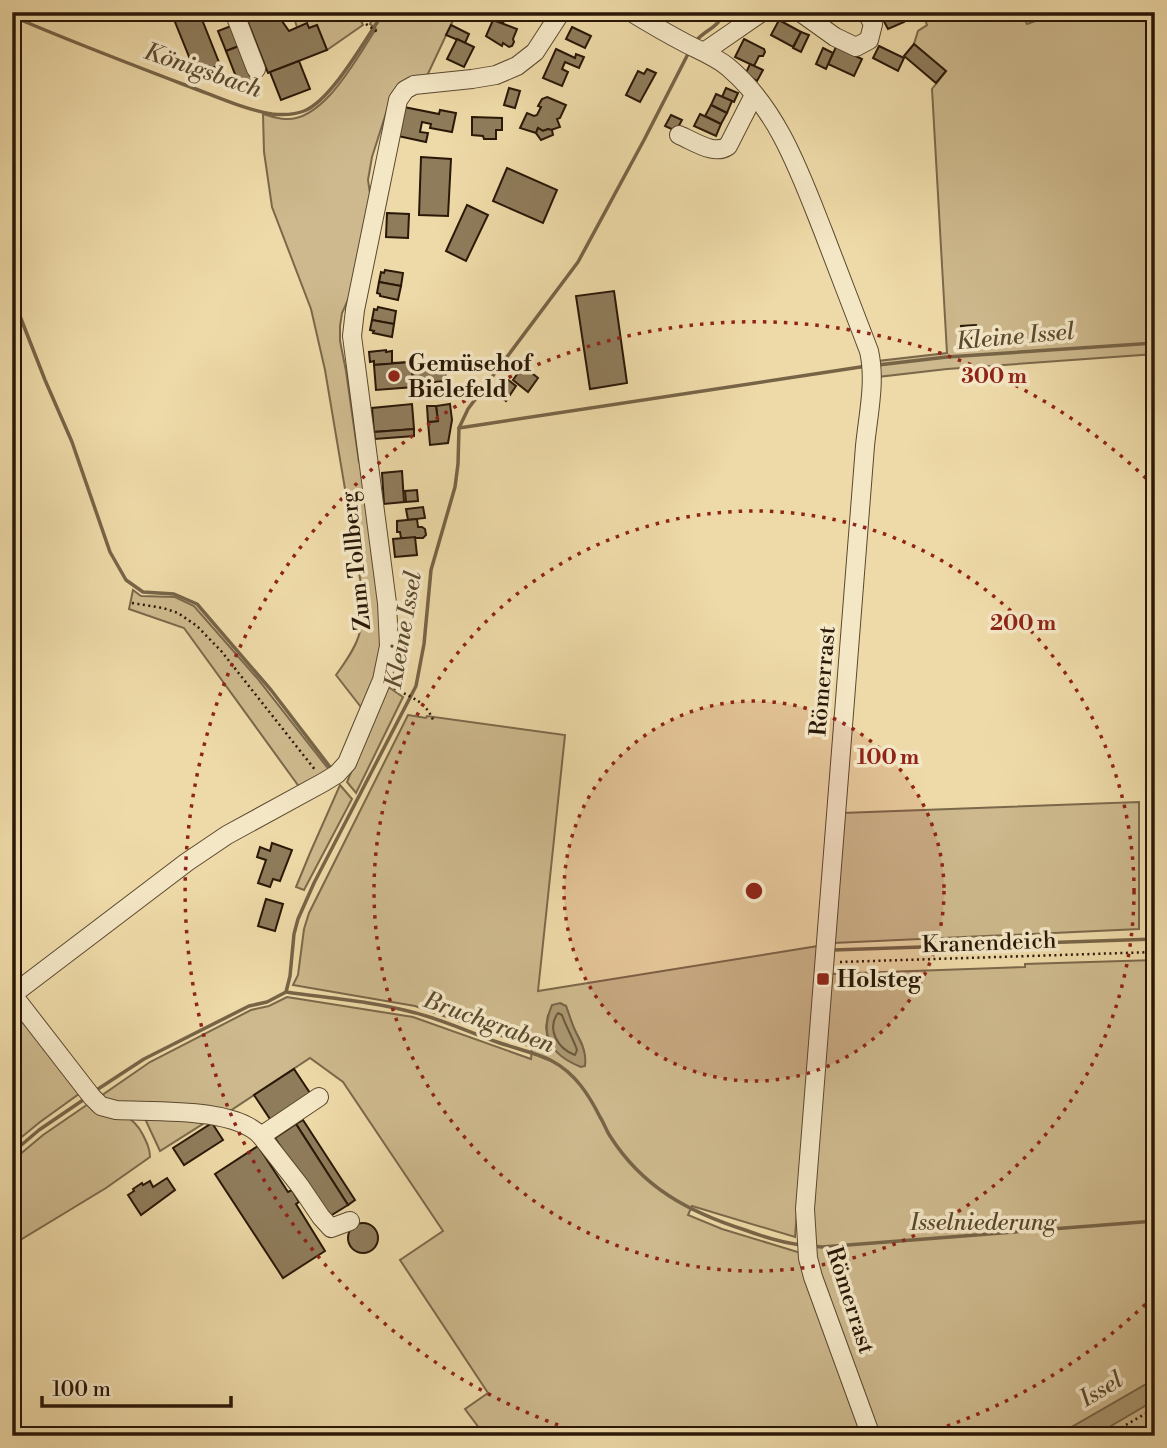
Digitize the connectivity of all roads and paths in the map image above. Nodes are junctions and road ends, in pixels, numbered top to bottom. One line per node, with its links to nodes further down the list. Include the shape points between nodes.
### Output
1 (233, 12): 10 (street)
2 (561, 12): 16 (street, Zum Tollberg, via 536,52 517,66 496,75 414,85 398,100 352,337 389,646 382,681 347,763)
3 (631, 12): 9 (street, Römerrast)
4 (762, 12): 9 (street)
5 (800, 12): 6 (street, via 856,47 869,40 873,24)
6 (866, 12)
7 (367, 25): 8 (path)
8 (379, 33)
9 (696, 48): 11 (street, Römerrast, via 727,66)
10 (256, 69)
11 (754, 95): 12 (street, via 724,149 714,150); 18 (street, Römerrast, via 796,163 872,363)
12 (679, 135)
13 (132, 603): 16 (path, via 178,613 197,626)
14 (405, 694): 15 (path, via 429,709)
15 (434, 722)
16 (324, 782): 19 (street, Zum Tollberg, via 197,855)
17 (1155, 952): 18 (path, Kranendeich)
18 (824, 963): 24 (street, Römerrast, via 805,1209 808,1258)
19 (12, 995): 21 (street, via 101,1106 231,1119)
20 (318, 1097): 21 (street)
21 (261, 1136): 22 (street, via 331,1228)
22 (350, 1221)
23 (1155, 1408): 25 (path)
24 (871, 1436)
25 (1107, 1436)

